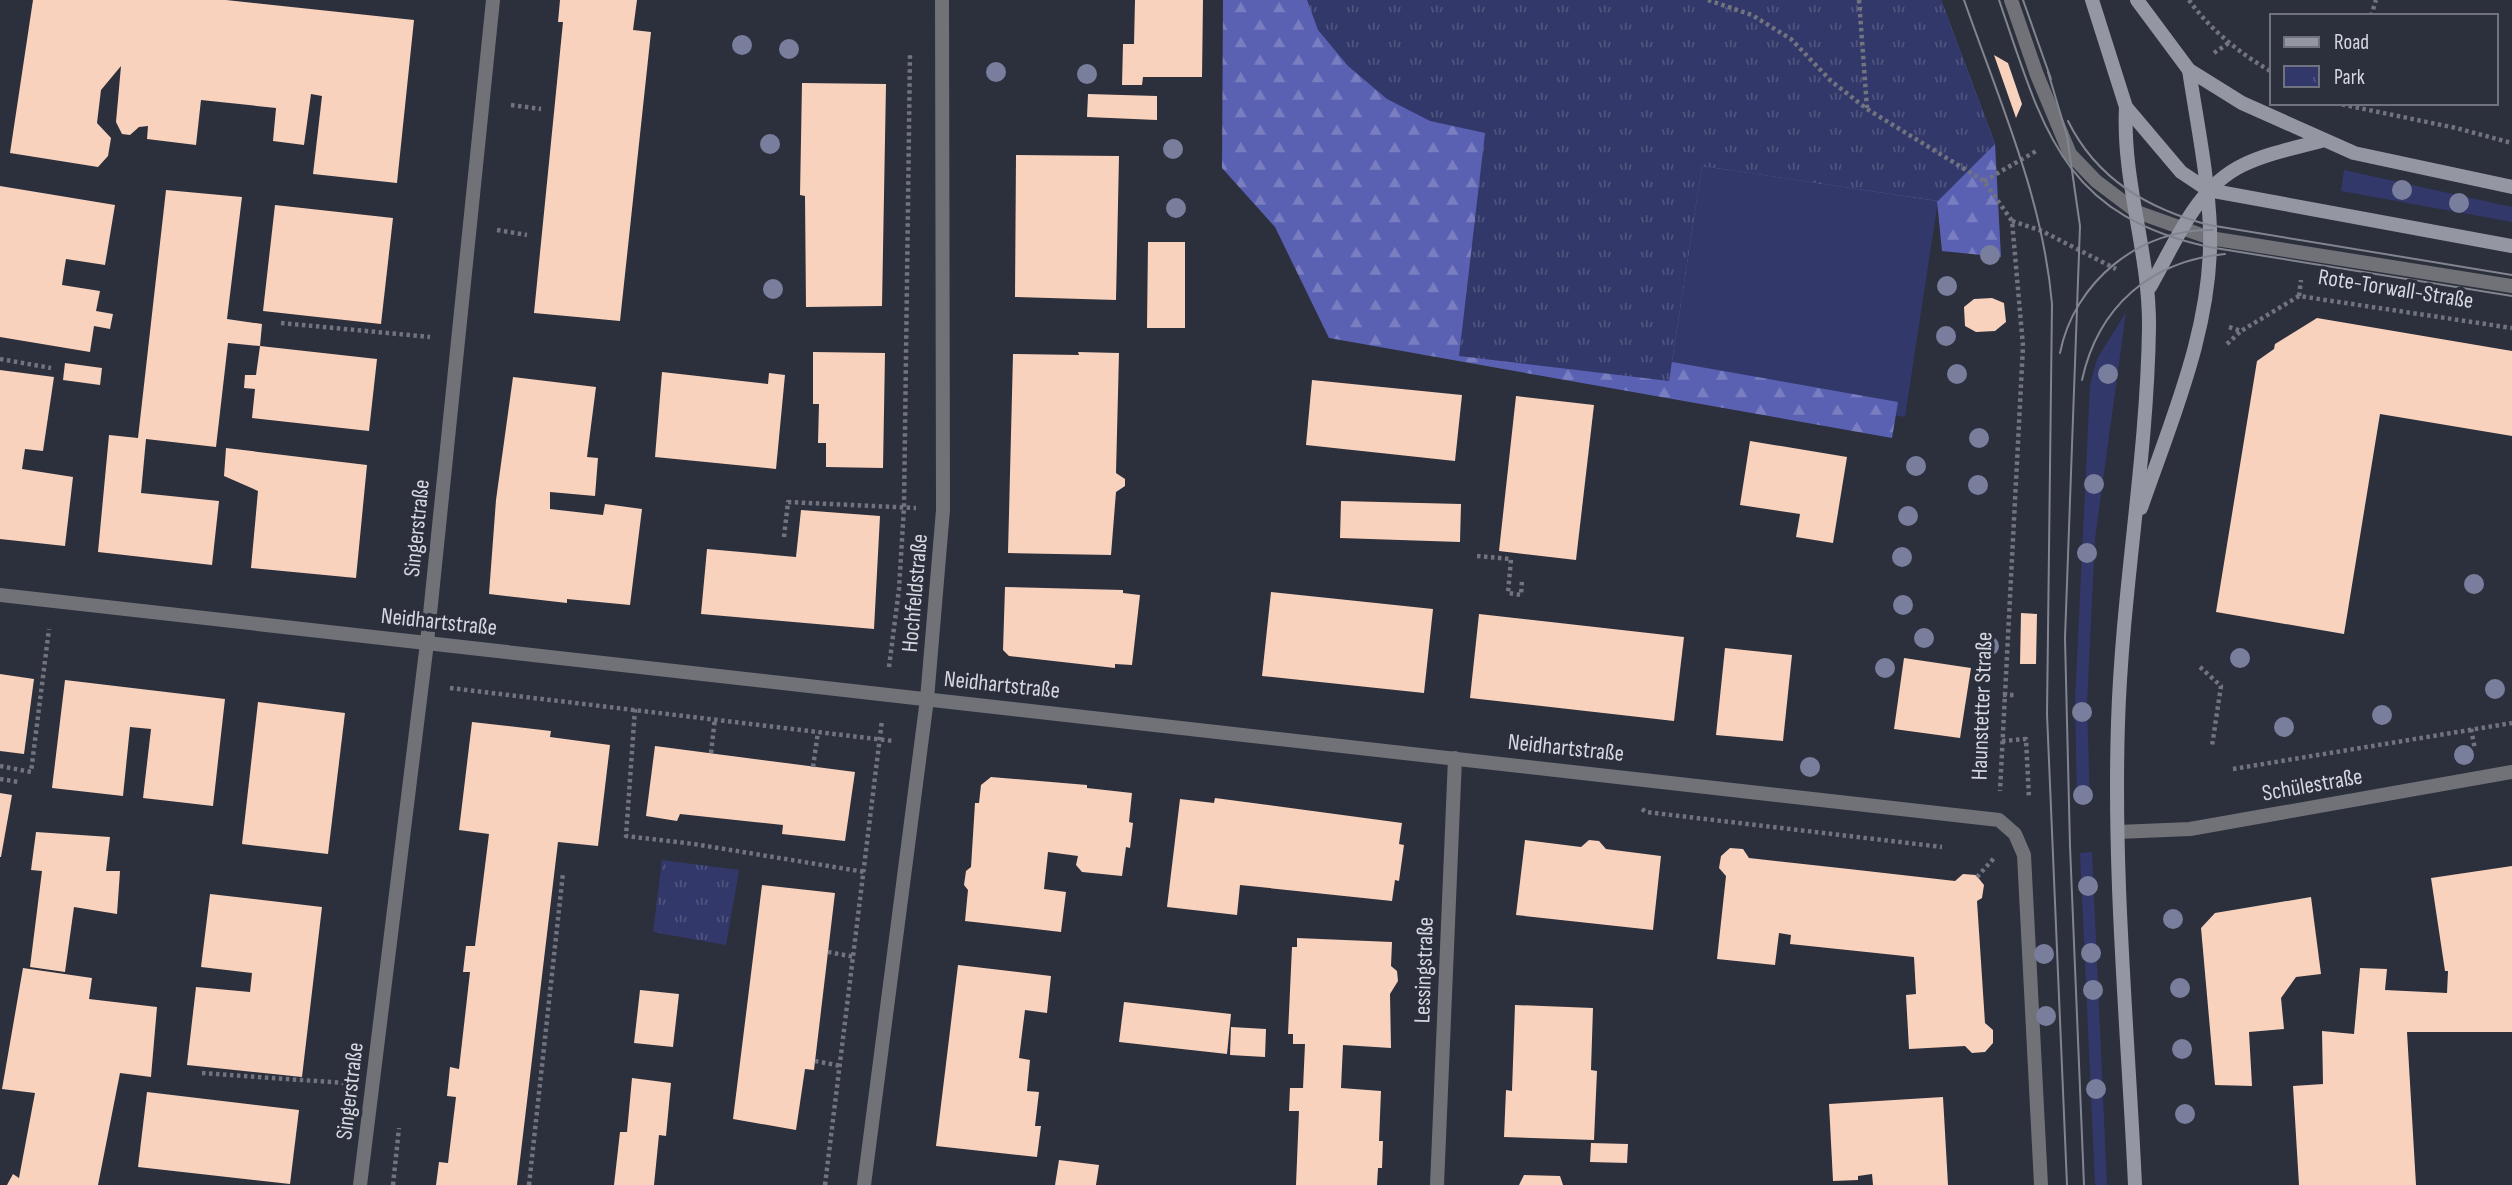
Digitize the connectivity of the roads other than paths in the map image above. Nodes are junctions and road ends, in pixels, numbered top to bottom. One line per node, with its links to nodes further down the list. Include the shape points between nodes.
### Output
1 (493, 0): 19 (street, Singerstraße)
2 (942, 0): 20 (street, Hochfeldstraße, via 943,510)
3 (2011, 0): 11 (street, via 2070,154)
4 (2092, 0): 7 (main road)
5 (2137, 0): 6 (main road)
6 (2189, 70): 8 (main road, via 2242,103); 10 (main road)
7 (2126, 107): 10 (main road, via 2181,172); 11 (main road, via 2127,157)
8 (2321, 141): 9 (main road, via 2354,153); 10 (main road, via 2240,166)
9 (2512, 187)
10 (2208, 190): 12 (main road); 13 (main road); 14 (main road)
11 (2137, 212): 12 (street); 16 (main road)
12 (2182, 229): 13 (street); 16 (main road)
13 (2210, 238): 15 (street); 17 (main road, via 2195,348)
14 (2512, 246)
15 (2512, 286)
16 (2150, 287): 17 (main road, via 2148,367)
17 (2133, 531): 23 (main road, via 2118,724)
18 (0, 595): 19 (street, Neidhartstraße)
19 (427, 643): 20 (street, Neidhartstraße); 24 (street, Singerstraße)
20 (927, 699): 21 (street, Neidhartstraße); 25 (street, Hochfeldstraße)
21 (1455, 758): 26 (street, Lessingstraße); 27 (street, Neidhartstraße, via 1999,820 2015,834 2024,855)
22 (2512, 772): 23 (street, Schülestraße, via 2190,829)
23 (2118, 832): 28 (main road)
24 (360, 1185)
25 (864, 1185)
26 (1437, 1185)
27 (2041, 1185)
28 (2135, 1185)

